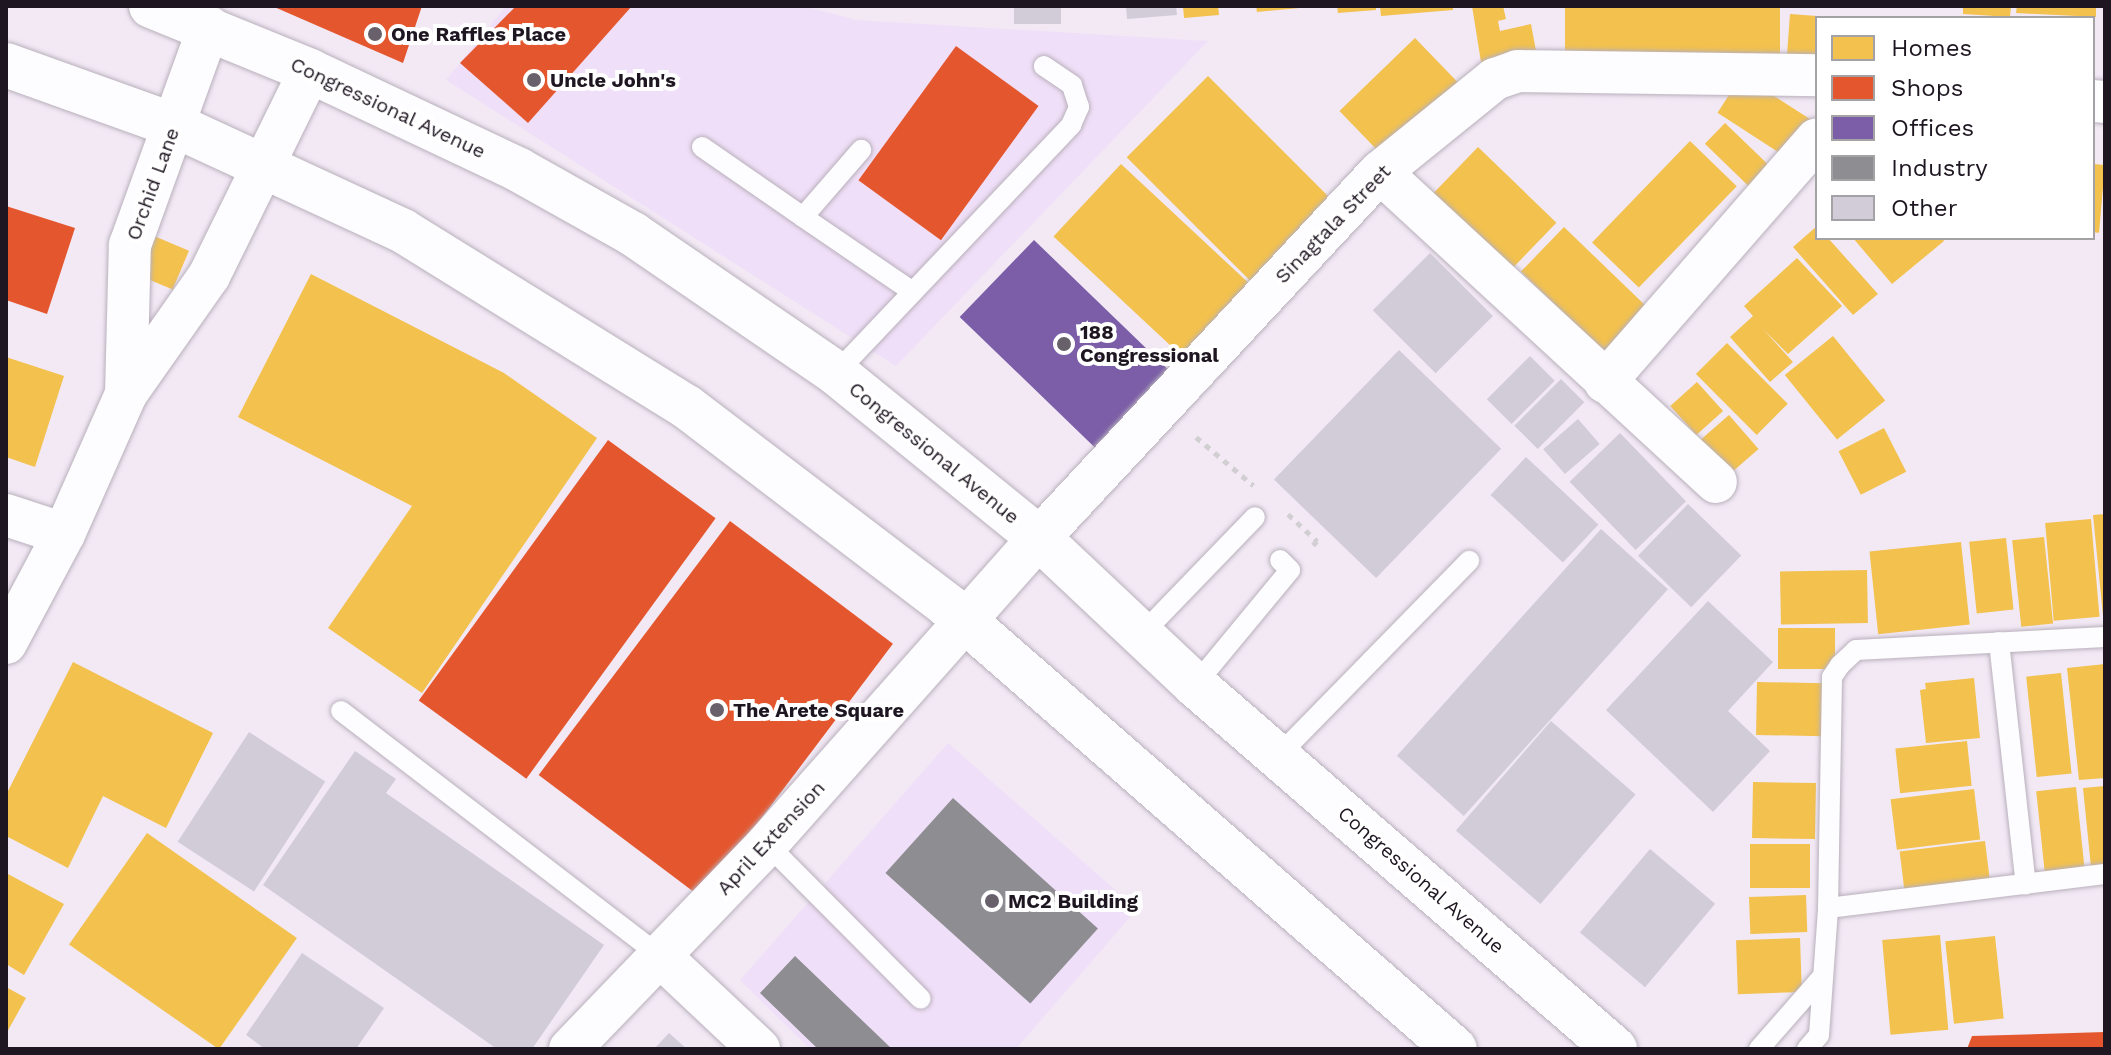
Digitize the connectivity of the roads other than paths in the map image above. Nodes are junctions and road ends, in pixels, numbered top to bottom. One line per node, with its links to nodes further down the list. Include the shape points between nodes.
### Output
1 (151, 6): 2 (main road, Congressional Avenue)
2 (209, 27): 5 (main road, Congressional Avenue); 7 (street, Orchid Lane)
3 (6, 65): 7 (main road)
4 (1044, 66): 14 (lane, via 1072,85 1079,107 1071,125)
5 (310, 71): 11 (street, Orchid Lane); 15 (main road, Congressional Avenue, via 519,170 633,234)
6 (1815, 75): 12 (street, Sinagtala Street, via 1518,71 1495,79)
7 (174, 125): 11 (main road); 17 (street, Orchid Lane, via 130,245)
8 (1815, 141): 16 (street)
9 (702, 147): 13 (lane)
10 (861, 150): 13 (lane)
11 (263, 163): 17 (street, Orchid Lane, via 209,276); 25 (main road, via 403,231 589,343 781,474)
12 (1380, 172): 16 (street); 22 (street, Sinagtala Street, via 1164,410)
13 (803, 217): 14 (lane)
14 (913, 292): 15 (lane)
15 (836, 373): 22 (main road, Congressional Avenue)
16 (1605, 382): 18 (street)
17 (126, 394): 21 (street, Orchid Lane)
18 (1716, 482)
19 (6, 515): 21 (street)
20 (1255, 517): 26 (lane)
21 (64, 534): 29 (street, Orchid Lane)
22 (1039, 538): 25 (street, Sinagtala Street); 26 (main road, Congressional Avenue)
23 (1280, 560): 30 (lane, via 1290,570)
24 (1469, 561): 32 (lane)
25 (966, 622): 33 (street, April Extension); 42 (main road)
26 (1143, 633): 30 (main road, Congressional Avenue)
27 (2105, 637): 28 (lane)
28 (1999, 642): 35 (lane); 36 (lane, via 1856,650 1832,677)
29 (6, 643)
30 (1195, 685): 32 (main road, Congressional Avenue)
31 (341, 711): 37 (lane)
32 (1279, 755): 43 (main road, Congressional Avenue)
33 (767, 844): 37 (street, April Extension); 39 (lane)
34 (2105, 874): 35 (lane)
35 (2026, 885): 36 (lane)
36 (1828, 908): 38 (lane)
37 (660, 956): 40 (street, April Extension); 41 (street)
38 (1823, 976): 44 (lane); 45 (lane, via 1819,1035)
39 (921, 999)
40 (570, 1049)
41 (759, 1049)
42 (1455, 1049)
43 (1615, 1049)
44 (1759, 1049)
45 (1807, 1049)

